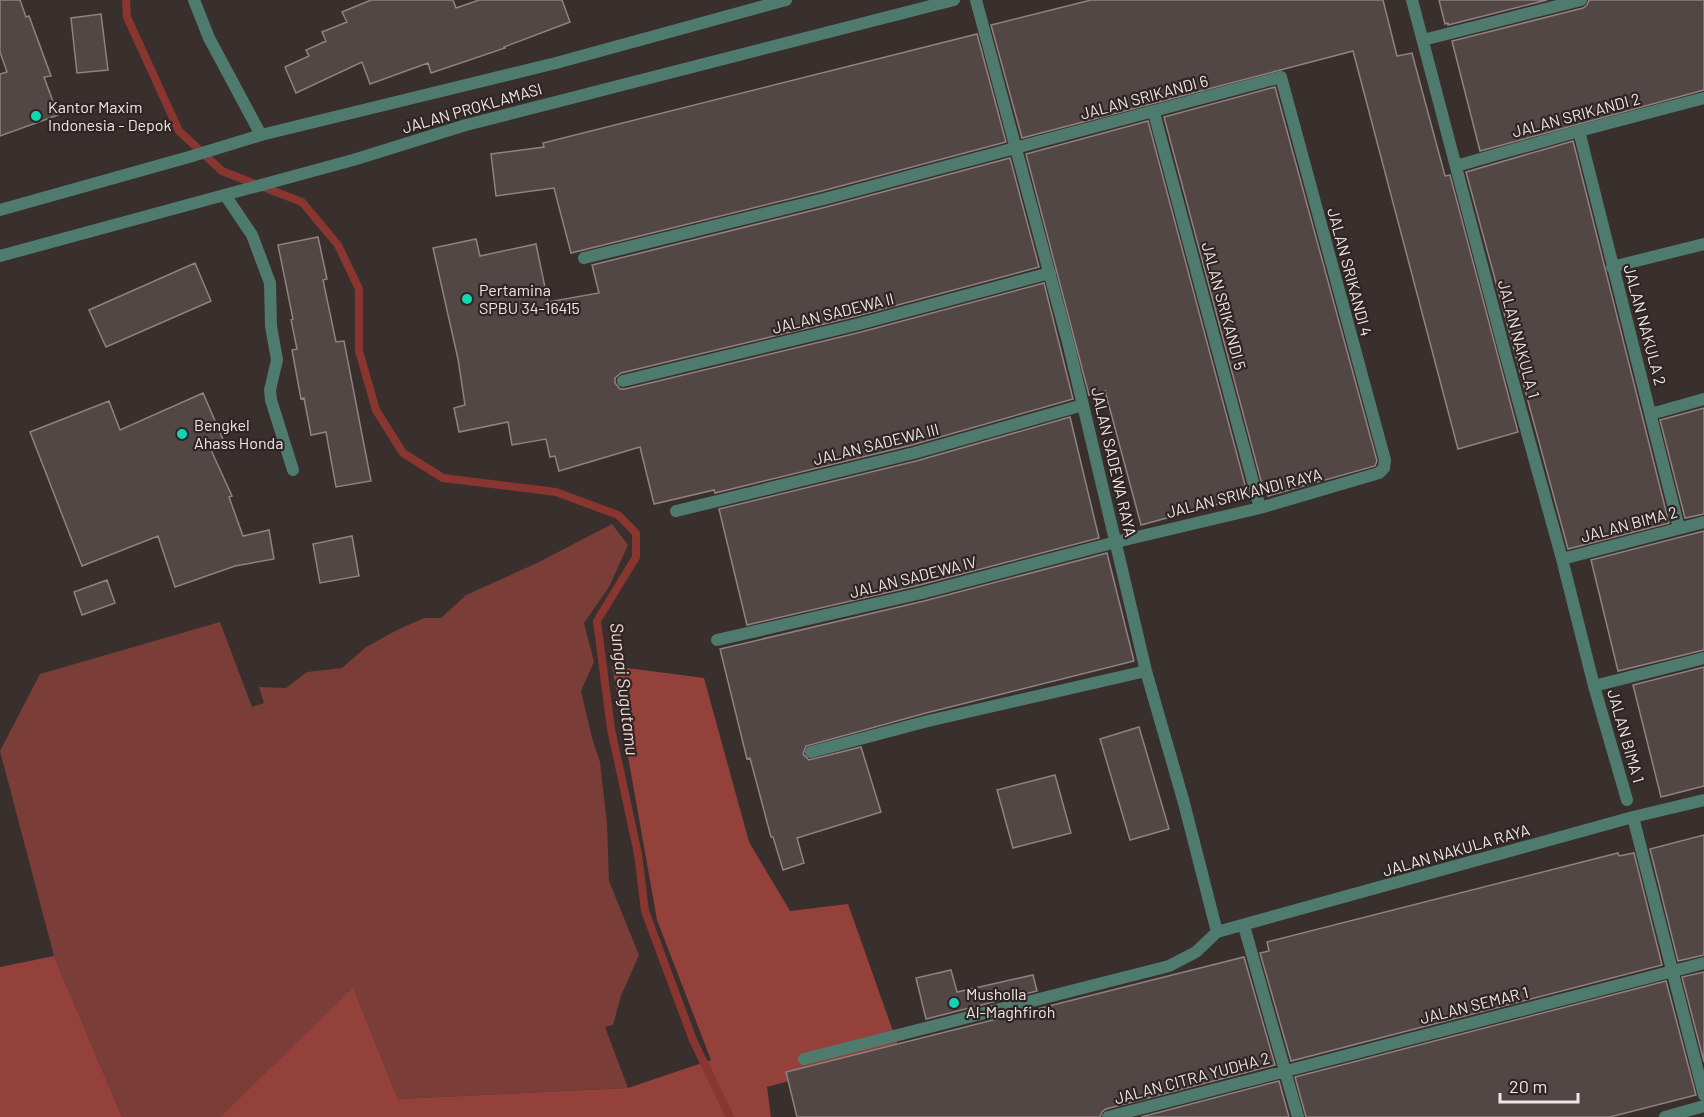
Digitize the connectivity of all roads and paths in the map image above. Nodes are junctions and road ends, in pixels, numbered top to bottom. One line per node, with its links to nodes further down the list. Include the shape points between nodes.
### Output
1 (194, 0): 12 (street, via 209,38)
2 (786, 0): 12 (street, JALAN PROKLAMASI, via 556,63)
3 (954, 0): 15 (street, JALAN PROKLAMASI, via 466,125)
4 (976, 0): 13 (street, JALAN SADEWA RAYA)
5 (1412, 0): 7 (street, JALAN NAKULA 1)
6 (1581, 0): 7 (street)
7 (1423, 40): 14 (street, JALAN NAKULA 1)
8 (1281, 78): 10 (street, JALAN SRIKANDI 6); 27 (street, JALAN SRIKANDI 4, via 1385,460)
9 (1704, 98): 11 (street, JALAN SRIKANDI 2)
10 (1154, 112): 13 (street, JALAN SRIKANDI 6); 28 (street, JALAN SRIKANDI 5)
11 (1579, 130): 14 (street, JALAN SRIKANDI 2); 20 (street, JALAN NAKULA 2)
12 (261, 135): 16 (street, JALAN PROKLAMASI)
13 (1014, 147): 19 (street, JALAN SRIKANDI 6); 21 (street, JALAN SADEWA RAYA)
14 (1456, 166): 33 (street, JALAN NAKULA 1)
15 (230, 194): 18 (street, JALAN PROKLAMASI); 26 (street, via 252,235 270,284 277,360 271,400)
16 (0, 210)
17 (1704, 244): 20 (street)
18 (0, 256)
19 (584, 258)
20 (1612, 267): 25 (street, JALAN NAKULA 2)
21 (1050, 273): 22 (street, JALAN SADEWA II); 24 (street, JALAN SADEWA RAYA)
22 (623, 381)
23 (1704, 399): 25 (street)
24 (1083, 405): 29 (street, JALAN SADEWA III, via 914,453); 32 (street, JALAN SADEWA RAYA)
25 (1651, 414): 31 (street, JALAN NAKULA 2)
26 (293, 470)
27 (1379, 473): 28 (street, JALAN SRIKANDI RAYA)
28 (1260, 508): 32 (street, JALAN SRIKANDI RAYA)
29 (676, 511)
30 (1704, 522): 31 (street, JALAN BIMA 2)
31 (1679, 528): 33 (street, JALAN BIMA 2)
32 (1116, 542): 34 (street, JALAN SADEWA IV, via 922,593); 36 (street, JALAN SADEWA RAYA)
33 (1562, 559): 37 (street, JALAN NAKULA 1)
34 (717, 640)
35 (1704, 658): 37 (street, JALAN BIMA 1)
36 (1146, 671): 38 (street); 43 (street, JALAN SADEWA RAYA)
37 (1594, 686): 39 (street, JALAN BIMA 1)
38 (811, 752)
39 (1627, 800)
40 (1704, 800): 41 (street, JALAN NAKULA RAYA)
41 (1633, 818): 42 (street, JALAN NAKULA RAYA); 45 (street)
42 (1244, 926): 43 (street, JALAN NAKULA RAYA); 47 (street)
43 (1217, 932): 46 (street, via 1196,952 1169,966)
44 (1704, 963): 45 (street, JALAN SEMAR 1)
45 (1672, 971): 47 (street, JALAN SEMAR 1); 48 (street)
46 (804, 1059)
47 (1284, 1070): 50 (street, JALAN CITRA YUDHA 2); 51 (street)
48 (1704, 1095)
49 (1704, 1106): 52 (street)
50 (1108, 1117)
51 (1298, 1117)
52 (1665, 1117)

